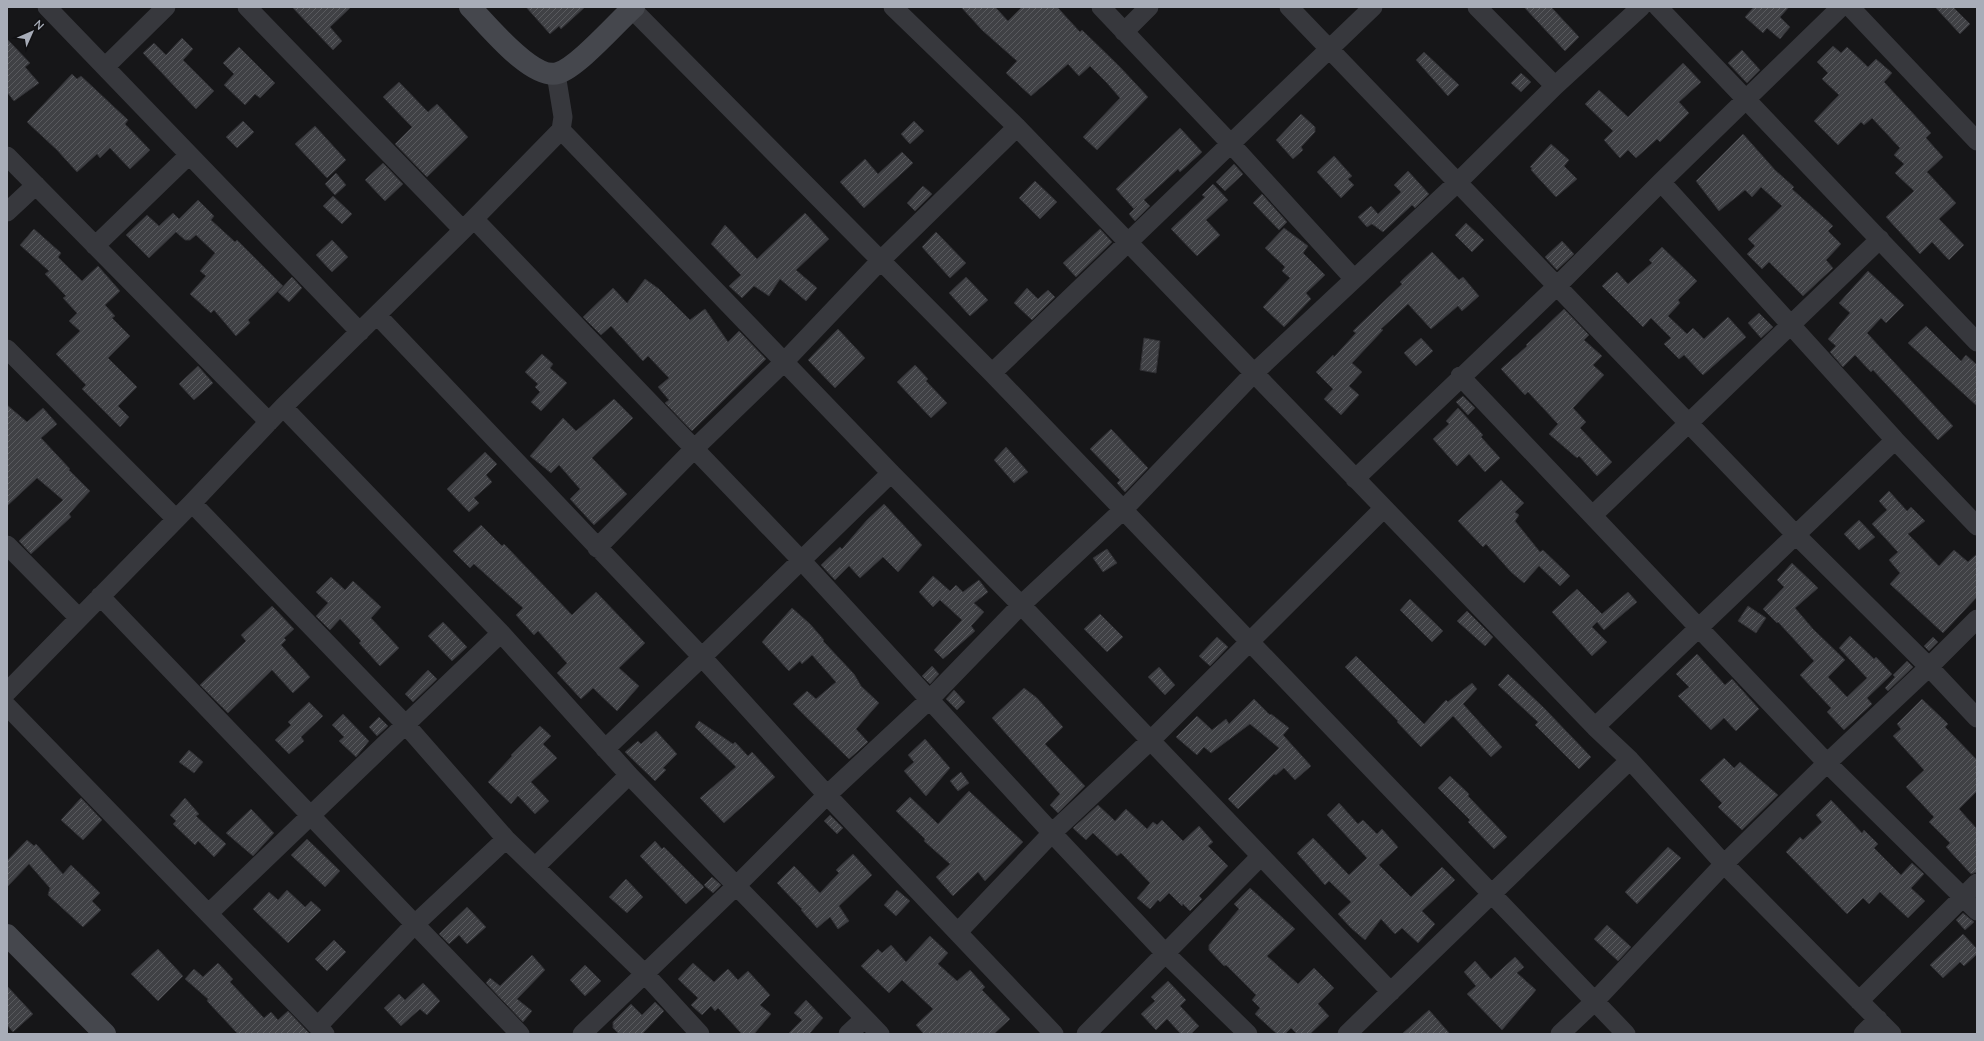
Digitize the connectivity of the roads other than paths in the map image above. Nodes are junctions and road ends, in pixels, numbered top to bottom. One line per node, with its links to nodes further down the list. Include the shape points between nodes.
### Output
1 (47, 7): 18 (street)
2 (166, 7): 18 (street)
3 (247, 7): 32 (street)
4 (470, 7): 19 (street, via 521,60 539,70)
5 (893, 7): 22 (street)
6 (1101, 7): 16 (street)
7 (1149, 7): 16 (street)
8 (1289, 7): 17 (street)
9 (1373, 7): 17 (street)
10 (1477, 7): 20 (street)
11 (1641, 7): 20 (street)
12 (1658, 7): 21 (street)
13 (1841, 7): 21 (street)
14 (1850, 7): 24 (street)
15 (633, 8): 19 (street, via 571,67); 36 (street)
16 (1124, 32): 25 (street)
17 (1330, 48): 25 (street); 28 (street)
18 (105, 67): 26 (street)
19 (556, 74): 23 (street, via 562,117)
20 (1555, 86): 28 (street)
21 (1746, 99): 29 (street); 33 (street)
22 (1017, 127): 34 (street); 36 (street)
23 (561, 130): 32 (street); 44 (street)
24 (1977, 141)
25 (1231, 144): 34 (street); 37 (street)
26 (189, 155): 35 (street); 41 (street)
27 (7, 156): 30 (street)
28 (1458, 182): 37 (street); 38 (street)
29 (1661, 182): 38 (street); 40 (street)
30 (36, 185): 31 (street); 35 (street)
31 (7, 212)
32 (468, 225): 39 (street); 52 (street)
33 (1880, 239): 40 (street); 42 (street)
34 (1129, 242): 45 (street); 46 (street)
35 (95, 246): 49 (street)
36 (882, 260): 44 (street); 45 (street)
37 (1354, 278): 46 (street)
38 (1558, 285): 47 (street); 50 (street)
39 (377, 315): 41 (street); 63 (street)
40 (1791, 324): 50 (street); 51 (street)
41 (360, 332): 48 (street)
42 (1977, 342)
43 (7, 349): 59 (street)
44 (784, 362): 52 (street); 53 (street)
45 (992, 373): 57 (street)
46 (1254, 373): 54 (street); 57 (street)
47 (1460, 376): 54 (street); 58 (street)
48 (283, 407): 49 (street); 70 (street)
49 (269, 422): 55 (street)
50 (1689, 422): 58 (street); 61 (street)
51 (1895, 440): 60 (street); 61 (street)
52 (694, 449): 63 (street); 64 (street)
53 (891, 473): 64 (street); 66 (street)
54 (1355, 478): 56 (street)
55 (192, 503): 59 (street); 78 (street)
56 (1384, 508): 71 (street); 79 (street)
57 (1123, 510): 66 (street); 71 (street)
58 (1592, 515): 69 (street)
59 (176, 519): 65 (street)
60 (1977, 526)
61 (1795, 534): 69 (street); 73 (street)
62 (7, 545): 67 (street)
63 (597, 548): 72 (street)
64 (801, 560): 72 (street); 75 (street)
65 (100, 596): 67 (street); 86 (street)
66 (1021, 605): 75 (street); 80 (street)
67 (79, 618): 74 (street)
68 (1977, 619): 73 (street)
69 (1698, 628): 79 (street); 83 (street)
70 (501, 633): 78 (street); 81 (street)
71 (1250, 643): 80 (street); 94 (street)
72 (702, 657): 81 (street); 85 (street)
73 (1929, 667): 77 (street); 83 (street)
74 (7, 692)
75 (929, 700): 85 (street); 87 (street)
76 (7, 706): 97 (street)
77 (1977, 718)
78 (406, 725): 86 (street); 88 (street)
79 (1595, 727): 82 (street)
80 (1151, 740): 87 (street); 89 (street)
81 (605, 749): 84 (street)
82 (1630, 760): 90 (street); 94 (street)
83 (1827, 763): 90 (street); 95 (street)
84 (629, 775): 91 (street); 93 (street)
85 (827, 794): 93 (street); 99 (street)
86 (311, 816): 97 (street); 98 (street)
87 (1052, 833): 99 (street); 101 (street)
88 (506, 839): 91 (street); 98 (street)
89 (1261, 856): 101 (street); 103 (street)
90 (1724, 864): 104 (street); 105 (street)
91 (535, 867): 102 (street)
92 (1977, 883): 95 (street)
93 (737, 885): 102 (street); 106 (street)
94 (1493, 894): 103 (street); 105 (street)
95 (1964, 897): 96 (street); 104 (street)
96 (1977, 911)
97 (209, 913): 108 (street)
98 (414, 925): 108 (street); 110 (street)
99 (958, 932): 115 (street)
100 (7, 935): 109 (street)
101 (1166, 953): 116 (street); 117 (street)
102 (645, 974): 111 (street); 112 (street)
103 (1391, 992): 118 (street)
104 (1859, 1001): 107 (street)
105 (1594, 1002): 119 (street); 120 (street)
106 (864, 1019): 113 (street); 114 (street)
107 (1878, 1019): 121 (street); 122 (street)
108 (322, 1032)
109 (105, 1034)
110 (520, 1034)
111 (582, 1034)
112 (700, 1034)
113 (848, 1034)
114 (880, 1034)
115 (1054, 1034)
116 (1086, 1034)
117 (1248, 1034)
118 (1347, 1034)
119 (1560, 1034)
120 (1626, 1034)
121 (1863, 1034)
122 (1892, 1034)

